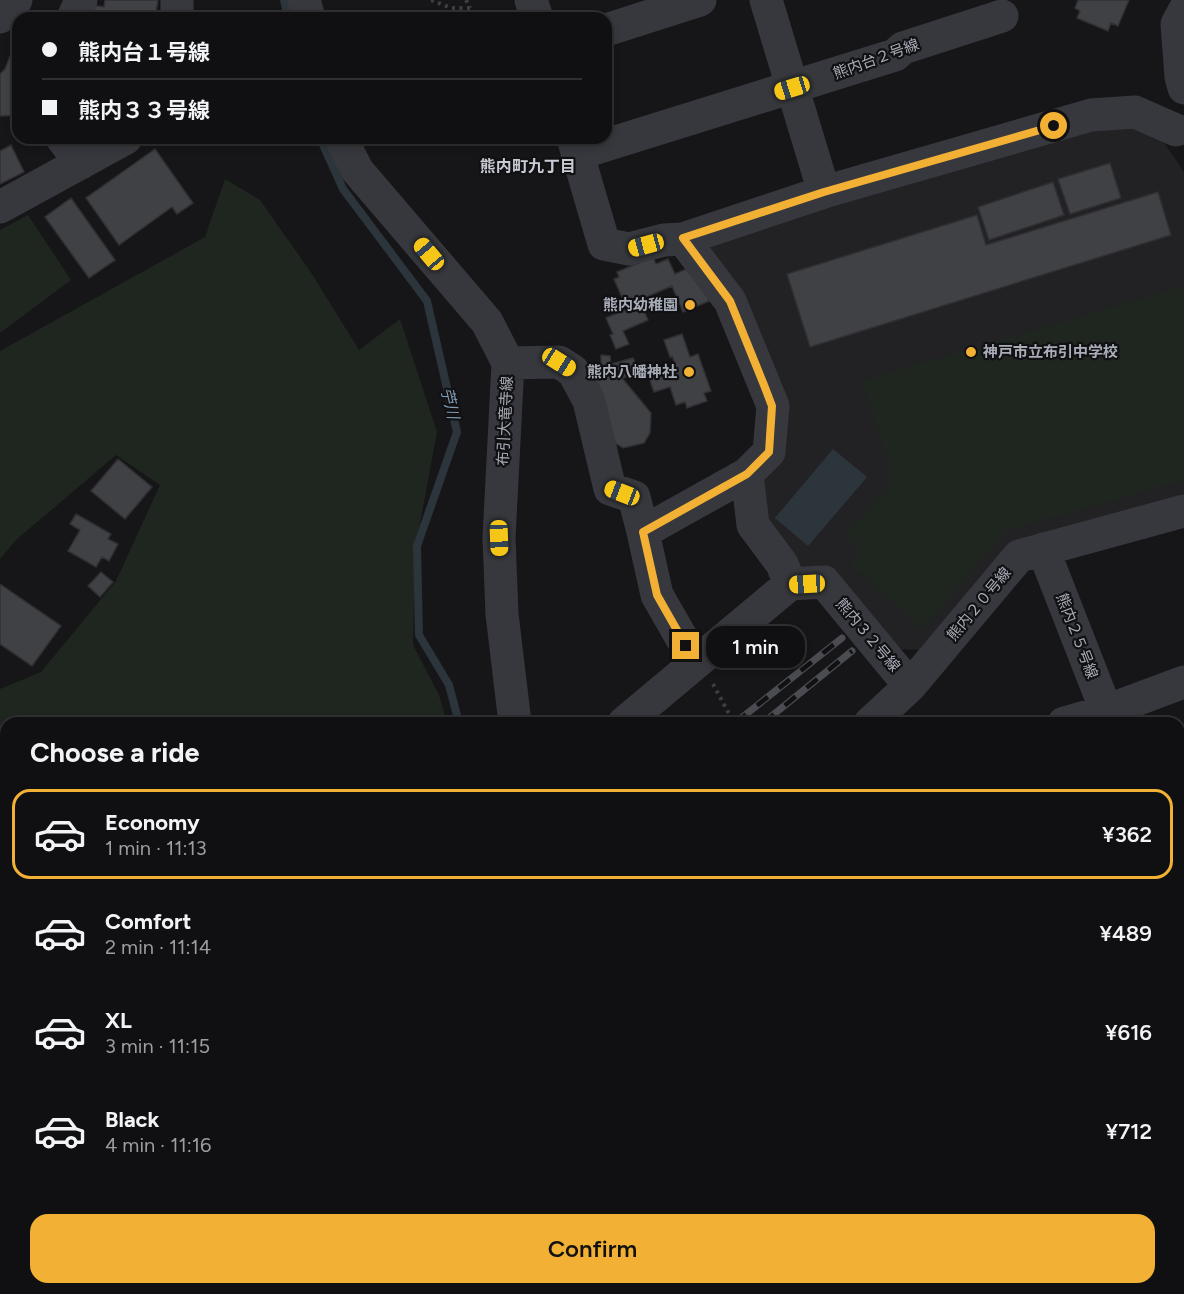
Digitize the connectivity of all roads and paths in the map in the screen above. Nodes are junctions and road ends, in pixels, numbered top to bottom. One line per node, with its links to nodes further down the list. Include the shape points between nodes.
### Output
1 (16, 0): 9 (street)
2 (431, 0): 6 (path, via 451,8)
3 (466, 0): 6 (path)
4 (700, 0): 11 (street)
5 (766, 0): 12 (street)
6 (470, 8): 8 (path)
7 (1184, 10): 13 (street, via 1177,24)
8 (472, 12)
9 (0, 17)
10 (999, 24): 12 (street, 熊内台２号線, via 903,48 895,55)
11 (612, 28)
12 (792, 88): 15 (street, 熊内台２号線); 20 (street)
13 (1184, 88)
14 (1181, 134): 20 (street, via 1136,112 1091,115)
15 (612, 136)
16 (101, 144): 19 (street)
17 (344, 144): 23 (street, 布引大竜寺線, via 357,170 486,322)
18 (575, 146): 22 (street, via 604,244 629,249)
19 (71, 151): 21 (street)
20 (824, 192): 22 (street)
21 (0, 207)
22 (683, 238): 24 (street, via 730,301 772,406 769,452)
23 (508, 363): 26 (street, via 559,362 573,371 590,401 610,489 634,497); 32 (street, 布引大竜寺線, via 499,538 502,614)
24 (747, 474): 26 (street); 28 (street, via 753,525 782,564)
25 (1184, 511): 27 (street, 熊内２０号線)
26 (643, 532): 29 (street, via 657,595)
27 (1043, 549): 31 (street, 熊内２０号線, via 1019,556); 36 (street, 熊内２５号線)
28 (790, 584): 29 (street); 31 (street, 熊内３２号線, via 824,582)
29 (705, 674): 33 (street); 34 (path)
30 (1184, 682): 36 (street)
31 (910, 686): 35 (street, 熊内２０号線)
32 (514, 717)
33 (634, 717)
34 (731, 717)
35 (876, 717)
36 (1109, 717)

